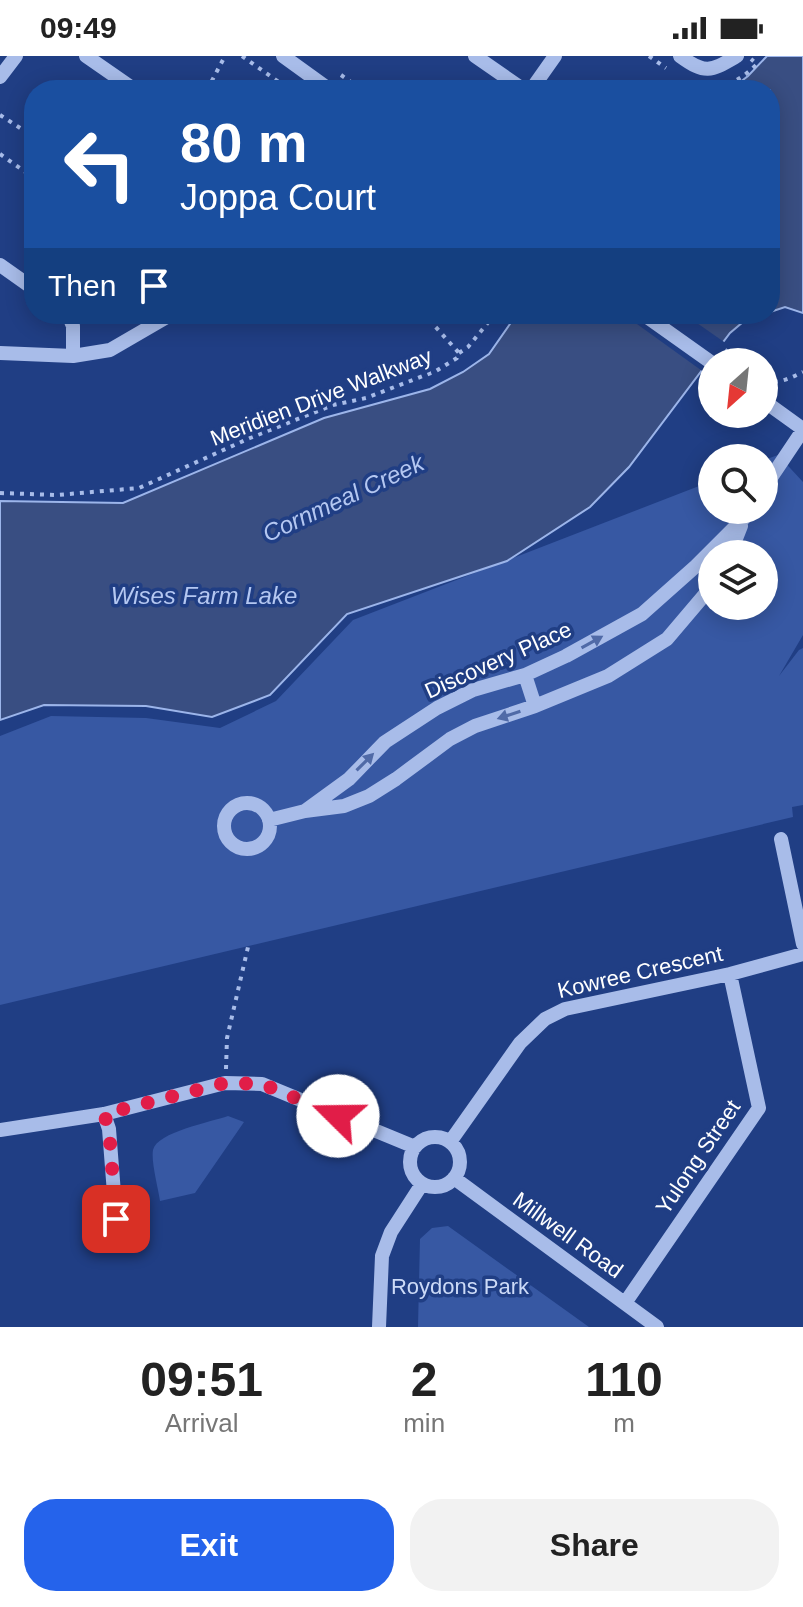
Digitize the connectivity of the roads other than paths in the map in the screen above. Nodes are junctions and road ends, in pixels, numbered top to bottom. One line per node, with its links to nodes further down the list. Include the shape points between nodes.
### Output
1 (16, 56): 8 (street)
2 (86, 56): 9 (street)
3 (283, 56): 10 (street)
4 (475, 56): 11 (street)
5 (555, 56): 12 (street)
6 (680, 56): 7 (street, via 697,68 716,68)
7 (737, 56)
8 (0, 77)
9 (121, 80)
10 (316, 80)
11 (510, 80)
12 (538, 80)
13 (0, 265): 14 (street)
14 (24, 282)
15 (72, 324): 20 (street)
16 (155, 324): 20 (street, via 110,350)
17 (657, 324): 19 (street)
18 (0, 353): 20 (street)
19 (698, 353)
20 (73, 356)
21 (778, 411): 22 (street)
22 (803, 430): 23 (street)
23 (778, 467)
24 (736, 524): 26 (street, Discovery Place, one-way to 24, via 642,614)
25 (698, 602): 27 (street, Discovery Place, via 667,639 608,676)
26 (525, 675): 27 (street); 28 (street, Discovery Place, one-way to 26, via 349,779 385,742 437,708 473,690)
27 (535, 706): 28 (street, Discovery Place, one-way to 28, via 450,739 369,796 344,806)
28 (305, 811): 29 (street, Discovery Place)
29 (269, 820)
30 (781, 839): 31 (street)
31 (803, 944)
32 (803, 954): 33 (street, Kowree Crescent)
33 (730, 974): 36 (street, Kowree Crescent, via 565,1009 545,1019 520,1043); 41 (street, Yulong Street, via 759,1108)
34 (104, 1114): 35 (street); 37 (street, via 225,1083 262,1084); 40 (street)
35 (0, 1130)
36 (450, 1142): 37 (street, via 431,1137); 38 (street, via 460,1159)
37 (415, 1147): 39 (street, via 410,1167)
38 (454, 1178): 39 (street, via 439,1187); 41 (street, Millwell Road)
39 (422, 1184): 42 (street, via 382,1256)
40 (116, 1219)
41 (625, 1303): 43 (street, Millwell Road)
42 (379, 1327)
43 (657, 1327)

